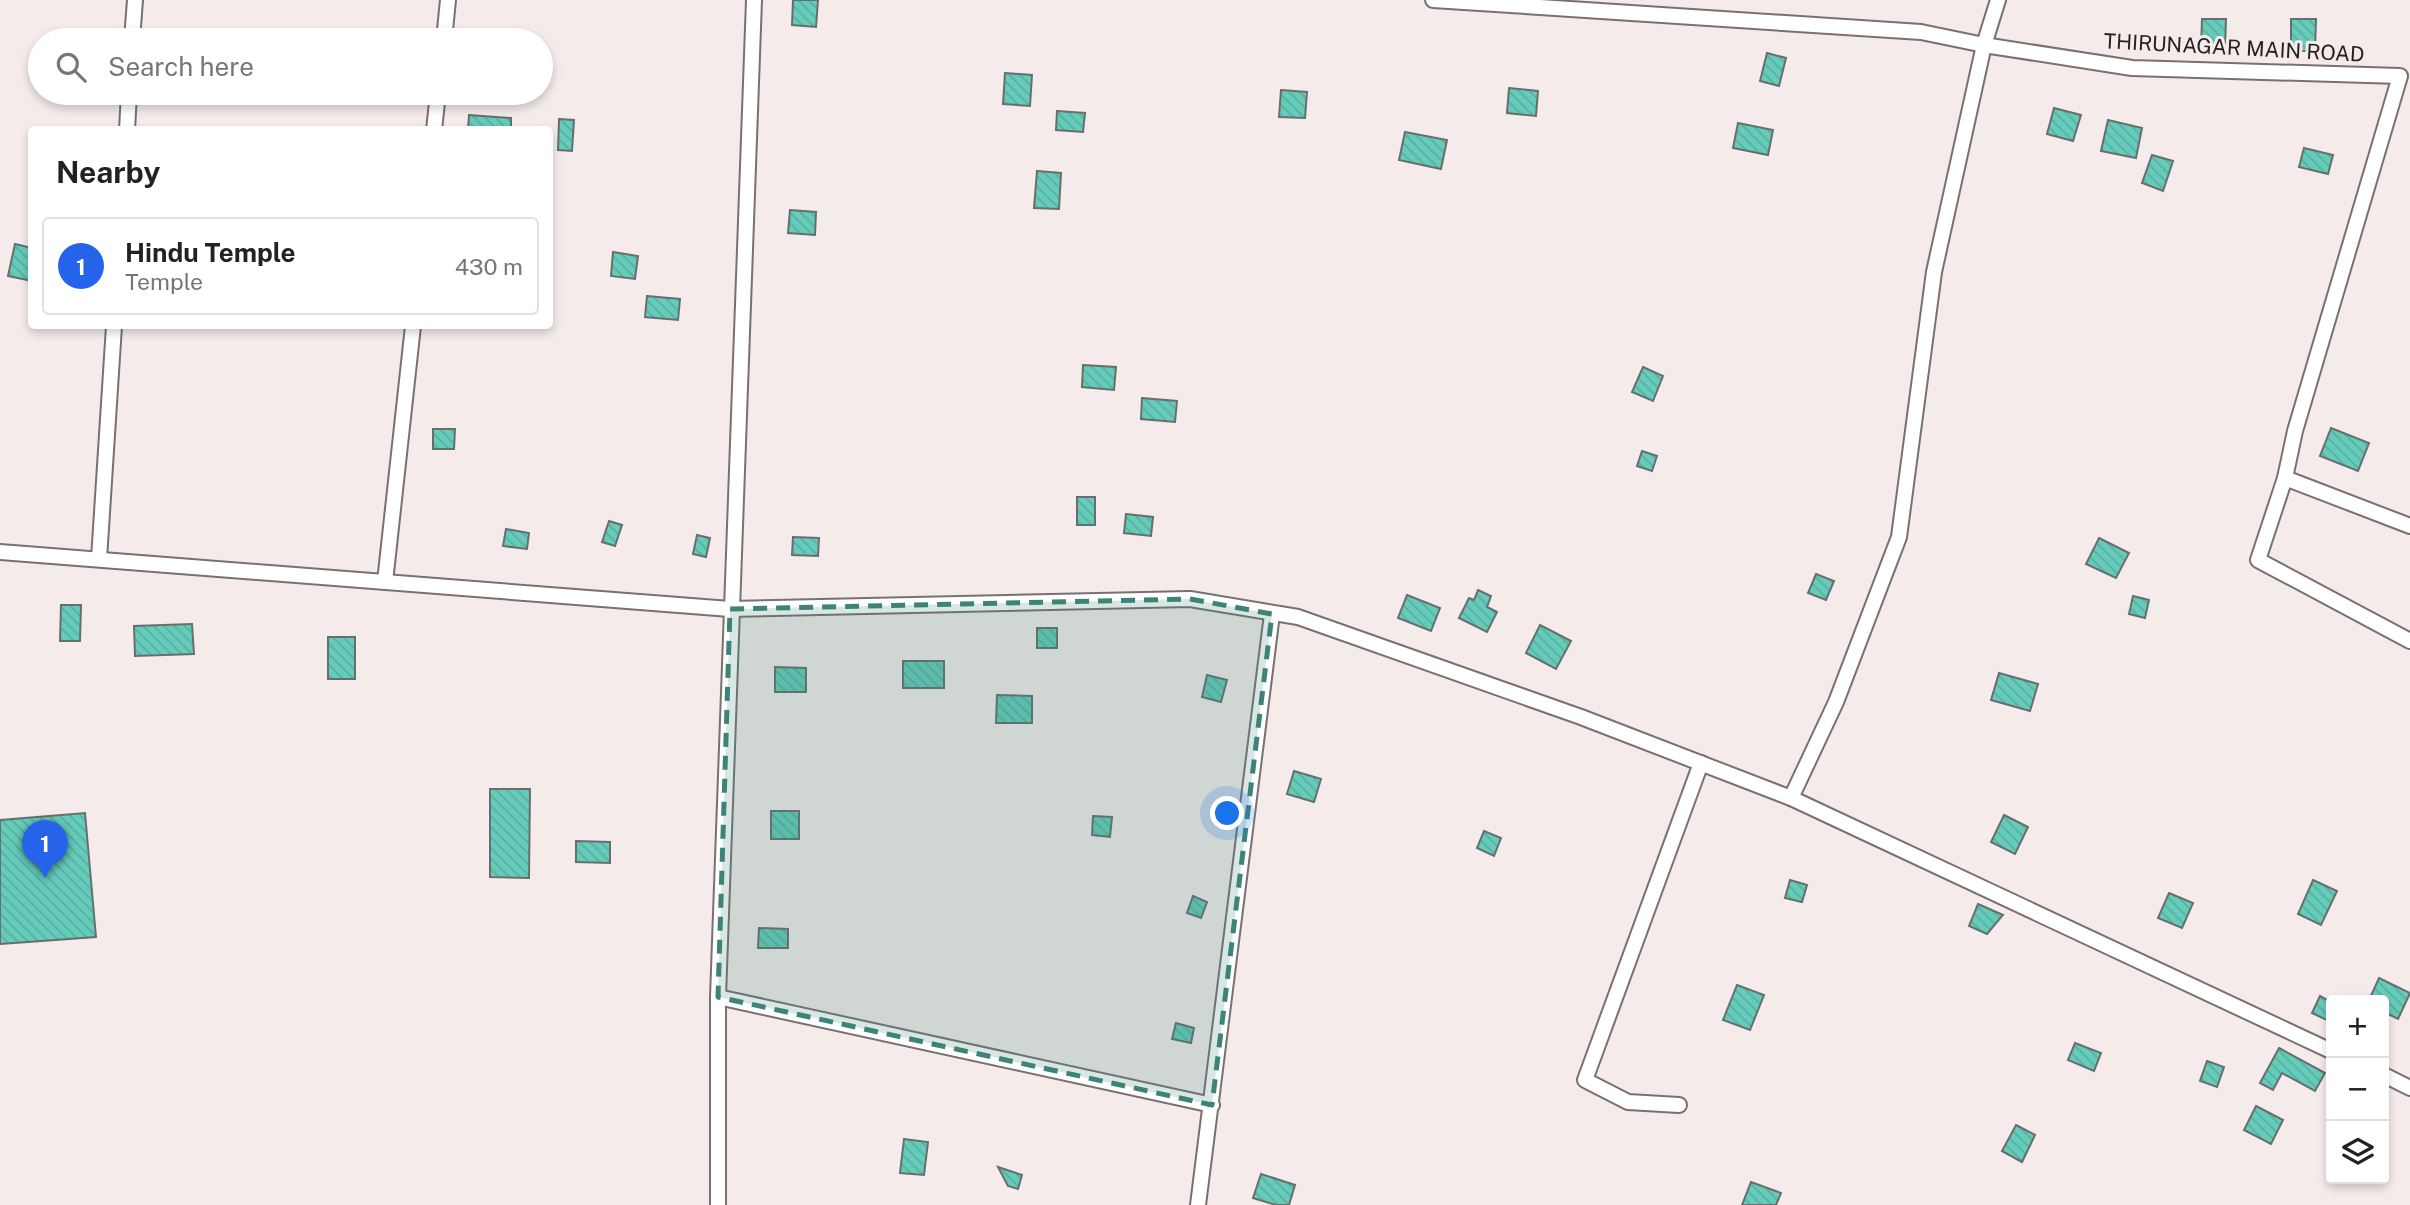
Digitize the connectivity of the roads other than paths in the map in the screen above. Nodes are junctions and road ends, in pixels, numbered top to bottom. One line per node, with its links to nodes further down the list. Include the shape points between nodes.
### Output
1 (135, 0): 6 (street)
2 (448, 0): 7 (street)
3 (754, 0): 21 (street)
4 (1433, 0): 8 (street, THIRUNAGAR MAIN ROAD, via 1921,32)
5 (1998, 0): 8 (street)
6 (133, 28)
7 (445, 28)
8 (1984, 45): 9 (street, THIRUNAGAR MAIN ROAD, via 2132,68); 25 (street, via 1934,272 1899,537 1836,702)
9 (2405, 77): 16 (street, THIRUNAGAR MAIN ROAD, via 2295,430)
10 (128, 105): 12 (street)
11 (437, 105): 13 (street)
12 (127, 126)
13 (434, 126)
14 (114, 329): 19 (street)
15 (412, 329): 20 (street)
16 (2285, 478): 17 (street); 23 (street, THIRUNAGAR MAIN ROAD, via 2258,560)
17 (2410, 526)
18 (0, 552): 19 (street)
19 (99, 559): 20 (street)
20 (385, 582): 21 (street)
21 (730, 609): 22 (street, via 1189,599); 26 (street)
22 (1272, 614): 24 (street, via 1311,622); 30 (street)
23 (2410, 641)
24 (1701, 763): 25 (street); 31 (street, via 1586,1080 1628,1102)
25 (1791, 797): 27 (street)
26 (718, 997): 30 (street); 33 (street)
27 (2326, 1049)
28 (2389, 1078): 29 (street)
29 (2410, 1088)
30 (1212, 1105): 32 (street)
31 (1679, 1105)
32 (1202, 1204)
33 (718, 1205)

